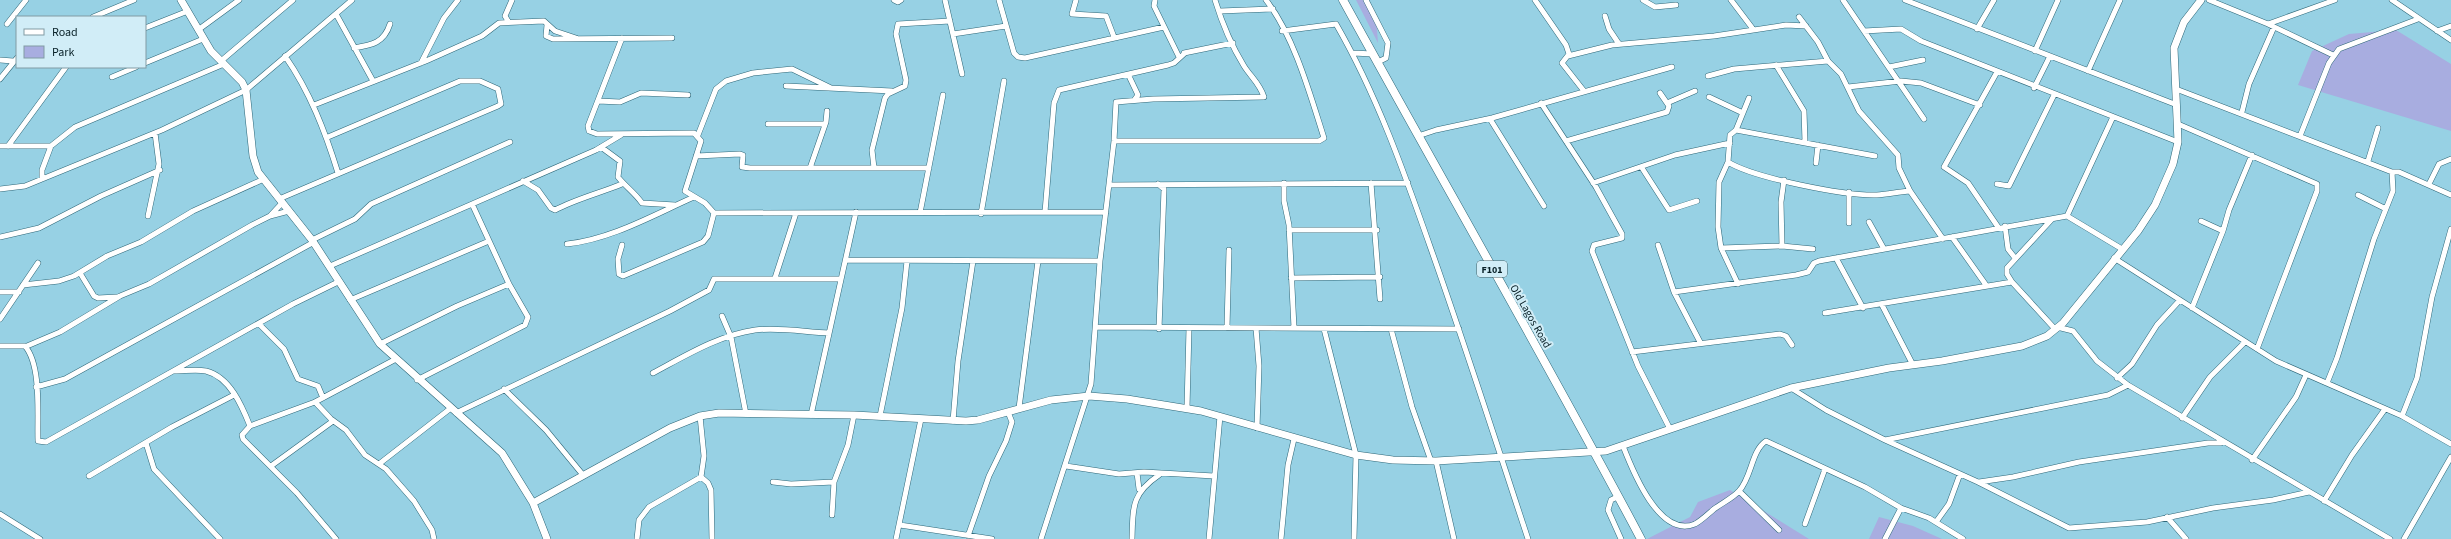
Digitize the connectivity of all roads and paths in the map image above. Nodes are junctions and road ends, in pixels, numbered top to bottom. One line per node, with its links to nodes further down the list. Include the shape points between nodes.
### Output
1 (26, 0): 42 (street)
2 (134, 0): 36 (street)
3 (182, 0): 33 (street)
4 (239, 0): 54 (street)
5 (293, 0): 81 (street)
6 (352, 0): 35 (street)
7 (458, 0): 85 (street, via 444,18)
8 (512, 0): 41 (street, via 505,16)
9 (894, 0): 10 (street)
10 (901, 0)
11 (945, 0): 40 (street)
12 (999, 0): 46 (street)
13 (1076, 0): 62 (street, via 1072,14 1106,16)
14 (1155, 0): 49 (street, via 1154,6)
15 (1215, 0): 34 (street)
16 (1266, 0): 32 (street)
17 (1343, 0): 72 (main road, Old Lagos Road / F101)
18 (1366, 0): 82 (street, via 1388,43 1386,58)
19 (1535, 0): 75 (street, via 1566,45)
20 (1643, 0): 31 (street, via 1655,6)
21 (1731, 0): 52 (street)
22 (1842, 0): 56 (street)
23 (1905, 0): 53 (street)
24 (1993, 0): 53 (street)
25 (2058, 0): 69 (street)
26 (2120, 0): 91 (street)
27 (2200, 0): 105 (street, via 2178,33 2174,48)
28 (2209, 0): 44 (street)
29 (2335, 0): 44 (street)
30 (2392, 0): 39 (street)
31 (1676, 5)
32 (1273, 9): 34 (street); 55 (street)
33 (188, 11): 51 (street); 54 (street)
34 (1220, 11): 65 (street, via 1221,21)
35 (336, 14): 67 (street, via 344,24); 74 (street)
36 (95, 16)
37 (1605, 16): 66 (street, via 1609,29)
38 (1799, 17): 47 (street)
39 (2418, 19): 57 (street); 73 (street, via 2339,49)
40 (950, 21): 58 (street); 107 (street, via 898,24 896,34 906,80 905,86)
41 (508, 22): 45 (street, via 544,21); 85 (street, via 499,24 482,36)
42 (7, 24)
43 (390, 24): 67 (street, via 388,34 381,41)
44 (2268, 24): 50 (street)
45 (547, 25): 59 (street, via 555,31); 59 (street, via 548,38)
46 (1006, 26): 58 (street); 62 (street, via 1014,53 1025,58)
47 (1806, 26): 52 (street, via 1786,25); 83 (street)
48 (2451, 26): 57 (street)
49 (1164, 27): 62 (street); 68 (street)
50 (2274, 27): 73 (street); 124 (street, via 2249,84)
51 (146, 28)
52 (1753, 29): 66 (street, via 1660,42)
53 (1977, 29): 69 (street)
54 (198, 30): 63 (street)
55 (1282, 31): 71 (street, via 1336,24); 140 (street, via 1302,70 1324,138 1319,141)
56 (1864, 31): 88 (street); 92 (street, via 1901,29 1921,41)
57 (2438, 32): 64 (street)
58 (953, 34): 93 (street)
59 (576, 38): 60 (street)
60 (622, 38): 61 (street); 117 (street)
61 (672, 38)
62 (1114, 38)
63 (204, 39): 81 (street); 84 (street)
64 (2451, 40)
65 (1233, 43): 70 (street); 116 (street, via 1264,97)
66 (1619, 44): 75 (street)
67 (354, 48): 99 (street)
68 (1177, 51): 70 (street); 77 (street)
69 (2035, 51): 76 (street)
70 (1185, 53): 77 (street)
71 (1353, 53): 72 (street); 170 (street)
72 (1373, 54): 82 (main road, Old Lagos Road / F101)
73 (2333, 55): 138 (street)
74 (285, 56): 106 (street); 120 (street)
75 (1568, 56): 108 (street, via 1562,61 1563,66)
76 (2050, 56): 91 (street); 104 (street)
77 (1179, 57): 94 (street, via 1174,63)
78 (0, 60): 79 (street)
79 (15, 60): 97 (street)
80 (1924, 60): 88 (street)
81 (222, 62): 106 (street, via 242,82); 149 (street, via 75,127 60,136)
82 (1378, 62): 137 (main road, Old Lagos Road / F101)
83 (1828, 62): 86 (street); 102 (street, via 1841,74)
84 (146, 63)
85 (422, 63): 99 (street)
86 (1776, 65): 95 (street, via 1734,69); 143 (street, via 1804,111)
87 (1672, 67): 108 (street)
88 (1889, 67): 100 (street)
89 (65, 68): 148 (street)
90 (134, 68): 96 (street)
91 (2088, 71): 122 (street)
92 (1997, 72): 104 (street); 121 (street)
93 (962, 74)
94 (1128, 74): 116 (street, via 1138,95); 195 (street, via 1059,90 1054,103)
95 (1708, 76)
96 (112, 77)
97 (0, 79)
98 (1004, 80): 199 (street)
99 (373, 81): 120 (street)
100 (1899, 82): 102 (street); 121 (street, via 1934,86); 128 (street)
101 (786, 86): 103 (street)
102 (1848, 87): 181 (street, via 1859,111 1898,155 1899,168)
103 (831, 88): 107 (street); 136 (street, via 792,69 753,73 726,80 716,89)
104 (2034, 88): 113 (street)
105 (2176, 89): 122 (street); 124 (street)
106 (246, 90): 134 (street); 166 (street, via 253,156 258,172)
107 (893, 91): 159 (street, via 885,98 872,150)
108 (1584, 91): 118 (street)
109 (1695, 91): 119 (street)
110 (1660, 93): 119 (street)
111 (688, 95): 117 (street, via 643,93 620,102)
112 (943, 95): 160 (street)
113 (2054, 95): 126 (street); 176 (street, via 2009,186)
114 (1709, 97): 125 (street)
115 (1749, 98): 125 (street)
116 (1135, 99): 140 (street, via 1116,102)
117 (598, 101): 135 (street, via 589,130 597,134)
118 (1542, 103): 127 (street); 141 (street)
119 (1667, 103): 141 (street, via 1667,112)
120 (314, 105): 139 (street)
121 (1980, 105): 208 (street, via 1944,167 1968,183)
122 (2177, 105): 131 (street)
123 (827, 111): 130 (street)
124 (2242, 112): 138 (street)
125 (1742, 113): 133 (street)
126 (2112, 118): 144 (street); 202 (street)
127 (1490, 119): 137 (street, via 1437,128); 190 (street)
128 (1924, 119)
129 (768, 124): 130 (street)
130 (825, 124): 158 (street)
131 (2178, 124): 144 (street); 151 (street)
132 (2378, 128): 155 (street)
133 (1736, 130): 143 (street); 145 (street, via 1730,135)
134 (155, 133): 162 (street, via 161,154); 165 (street)
135 (621, 135): 136 (street); 150 (street)
136 (698, 135): 152 (street, via 701,141)
137 (1418, 136): 325 (main road, Old Lagos Road / F101)
138 (2300, 136): 155 (street)
139 (328, 137): 164 (street); 164 (street, via 460,81 480,81 498,89 500,105)
140 (1114, 141): 178 (street)
141 (1566, 141): 171 (street)
142 (510, 142): 216 (street, via 371,204 355,219)
143 (1805, 142): 146 (street)
144 (2178, 142): 225 (street, via 2173,164 2155,205)
145 (1730, 143): 156 (street); 161 (street, via 1675,155)
146 (1818, 145): 153 (street); 157 (street)
147 (0, 146): 148 (street)
148 (8, 146): 149 (street)
149 (51, 146): 165 (street)
150 (601, 147): 168 (street); 172 (street, via 621,162 617,172)
151 (2252, 155): 212 (street); 280 (street, via 2317,184 2317,191 2300,240)
152 (696, 156): 158 (street, via 740,154 743,155 742,163 745,168); 185 (street, via 684,187 685,191)
153 (1875, 156)
154 (2451, 159): 177 (street, via 2438,165)
155 (2368, 161): 163 (street)
156 (1728, 162): 167 (street, via 1742,170); 222 (street, via 1719,182 1718,227)
157 (1816, 163)
158 (810, 168): 159 (street)
159 (874, 168): 160 (street)
160 (929, 168): 194 (street)
161 (1642, 168): 171 (street); 187 (street, via 1669,210)
162 (160, 170): 200 (street); 213 (street, via 94,200 45,228)
163 (2392, 172): 177 (street); 191 (street, via 2393,191)
164 (338, 173): 186 (street)
165 (42, 179): 179 (street, via 25,186)
166 (264, 179): 186 (street); 237 (street, via 194,211 141,242 107,256)
167 (1784, 180): 182 (street); 221 (street, via 1780,202)
168 (523, 181): 172 (street, via 538,190 555,210 570,202); 189 (street)
169 (1284, 183): 174 (street); 175 (street); 210 (street)
170 (1408, 183): 175 (street); 271 (street)
171 (1593, 183): 281 (street, via 1613,216 1622,238 1592,247)
172 (622, 184): 188 (street, via 633,190 645,204)
173 (1158, 184): 174 (street); 178 (street); 180 (street)
174 (1171, 184): 180 (street)
175 (1371, 184): 211 (street)
176 (1997, 184)
177 (2430, 184): 184 (street)
178 (1109, 185): 196 (street)
179 (0, 189)
180 (1164, 189): 269 (street)
181 (1910, 191): 182 (street, via 1871,195); 215 (street)
182 (1849, 192): 206 (street)
183 (2358, 195): 191 (street)
184 (2451, 195)
185 (694, 197): 188 (street); 197 (street, via 705,203)
186 (281, 201): 192 (street); 201 (street)
187 (1697, 201)
188 (675, 205): 218 (street, via 622,230 580,243)
189 (473, 206): 217 (street); 236 (street)
190 (1544, 206)
191 (2386, 209): 289 (street)
192 (289, 211): 201 (street); 216 (street)
193 (856, 212): 194 (street); 198 (street); 230 (street)
194 (920, 212): 199 (street)
195 (1045, 212): 196 (street); 199 (street)
196 (1106, 212): 234 (street)
197 (714, 213): 198 (street); 219 (street, via 708,236 703,242 623,276 619,274 618,265)
198 (796, 213): 238 (street)
199 (981, 214)
200 (148, 216)
201 (270, 216): 251 (street, via 149,284)
202 (2067, 216): 203 (street); 225 (street)
203 (2052, 218): 207 (street); 228 (street)
204 (2201, 221): 212 (street)
205 (1869, 222): 224 (street)
206 (1849, 223)
207 (2005, 226): 208 (street); 228 (street, via 2008,249)
208 (1998, 227): 214 (street)
209 (2451, 229): 309 (street, via 2432,297 2417,378)
210 (1288, 230): 211 (street); 239 (street)
211 (1377, 230): 240 (street)
212 (2223, 231): 257 (street)
213 (0, 237)
214 (1952, 237): 215 (street); 247 (street)
215 (1943, 239): 224 (street)
216 (313, 241): 236 (street); 291 (street, via 66,379)
217 (490, 241): 244 (street); 253 (street, via 462,255)
218 (567, 244)
219 (622, 245)
220 (1658, 246): 250 (street)
221 (1782, 246): 222 (street); 223 (street)
222 (1721, 248): 245 (street)
223 (1813, 248)
224 (1884, 249): 227 (street)
225 (2122, 249): 229 (street)
226 (1229, 250): 264 (street)
227 (1836, 258): 245 (street, via 1814,262 1808,272); 256 (street)
228 (2015, 258): 243 (street, via 2007,268 2007,274)
229 (2114, 258): 254 (street); 268 (street)
230 (846, 260): 231 (street); 241 (street)
231 (907, 261): 232 (street); 307 (street, via 902,308)
232 (973, 261): 233 (street); 313 (street, via 954,384)
233 (1038, 261): 234 (street); 298 (street)
234 (1100, 261): 262 (street)
235 (38, 263): 246 (street)
236 (330, 266): 242 (street)
237 (80, 273): 246 (street, via 58,281); 251 (street, via 94,296)
238 (775, 278): 241 (street); 293 (street, via 714,279 708,290 670,310)
239 (1291, 278): 240 (street); 266 (street)
240 (1380, 278): 252 (street)
241 (841, 279): 272 (street)
242 (338, 282): 253 (street); 261 (street)
243 (2012, 282): 247 (street); 268 (street, via 2030,306)
244 (509, 284): 276 (street); 288 (street, via 528,317 525,325)
245 (1738, 284): 250 (street)
246 (23, 285): 249 (street)
247 (1986, 285): 255 (street)
248 (0, 292): 249 (street)
249 (18, 292): 260 (street)
250 (1674, 292): 274 (street)
251 (120, 296): 279 (street, via 60,332)
252 (1380, 299)
253 (350, 300): 276 (street)
254 (2180, 300): 257 (street); 287 (street, via 2157,325 2132,364)
255 (1882, 305): 256 (street); 283 (street)
256 (1862, 308): 258 (street)
257 (2192, 308): 275 (street)
258 (1826, 313)
259 (722, 316): 273 (street)
260 (0, 319)
261 (258, 324): 284 (street); 296 (street, via 284,349 298,379 318,386)
262 (1096, 327): 269 (street); 295 (street)
263 (1189, 328): 264 (street); 269 (street); 299 (street)
264 (1227, 328): 265 (street)
265 (1256, 328): 266 (street); 315 (street, via 1259,366)
266 (1294, 328): 267 (street)
267 (1324, 328): 270 (street); 326 (street)
268 (2056, 328): 283 (street, via 2047,336 2022,346); 287 (street, via 2073,331 2097,361)
269 (1159, 329)
270 (1391, 329): 271 (street); 330 (street, via 1412,407)
271 (1459, 329): 327 (street)
272 (829, 333): 273 (street, via 765,329 743,332); 304 (street)
273 (731, 337): 285 (street, via 678,359); 303 (street)
274 (1700, 342): 277 (street, via 1784,334); 281 (street)
275 (2245, 342): 280 (street); 311 (street, via 2218,366)
276 (380, 344): 282 (street)
277 (1792, 345)
278 (0, 346): 279 (street)
279 (27, 346): 291 (street, via 32,357)
280 (2257, 348): 286 (street, via 2276,361)
281 (1632, 352): 316 (street)
282 (396, 358): 288 (street); 296 (street)
283 (1913, 365): 292 (street)
284 (174, 371): 291 (street, via 42,443 38,442); 294 (street, via 211,372)
285 (653, 373)
286 (2306, 375): 289 (street); 329 (street, via 2296,397 2280,416 2269,438)
287 (2118, 378): 290 (street)
288 (418, 380): 301 (street)
289 (2327, 383): 300 (street)
290 (2128, 385): 311 (street); 319 (street, via 2108,395)
291 (36, 387)
292 (1791, 388): 316 (street); 319 (street, via 1826,410)
293 (504, 389): 301 (street); 337 (street, via 560,443)
294 (234, 395): 314 (street, via 242,406); 320 (street)
295 (1089, 396): 298 (street, via 1051,400); 299 (street); 333 (street, via 1070,444)
296 (323, 398): 297 (street)
297 (315, 402): 312 (street); 314 (street)
298 (1019, 408): 302 (street)
299 (1186, 408): 308 (street)
300 (2385, 409): 309 (street); 351 (street, via 2352,455)
301 (454, 411): 331 (street); 352 (street, via 502,453)
302 (1008, 412): 313 (street, via 978,420); 361 (street, via 1012,422 1006,441 989,476)
303 (746, 414): 304 (street); 306 (street, via 733,412)
304 (811, 415): 305 (street)
305 (854, 415): 307 (street); 344 (street, via 848,445)
306 (700, 416): 337 (street, via 670,428); 341 (street, via 704,456)
307 (880, 416): 310 (street)
308 (1220, 416): 315 (street); 340 (street)
309 (2402, 416): 323 (street)
310 (921, 418): 313 (street); 359 (street)
311 (2182, 418): 317 (street)
312 (333, 421): 331 (street, via 346,430 365,455); 332 (street)
313 (953, 421)
314 (250, 426): 332 (street, via 244,431 243,439)
315 (1257, 428): 318 (street)
316 (1670, 429): 324 (street)
317 (2209, 435): 321 (street); 322 (street)
318 (1294, 439): 326 (street); 374 (street, via 1288,465)
319 (1885, 440): 336 (street)
320 (146, 443): 339 (street); 363 (street, via 154,469)
321 (2208, 443): 322 (street); 342 (street, via 2079,462)
322 (2224, 443): 329 (street)
323 (2451, 444)
324 (1623, 446): 325 (street); 348 (street, via 1633,475 1660,514 1668,522 1678,526 1694,524)
325 (1594, 452): 327 (street); 350 (main road, Old Lagos Road / F101)
326 (1356, 455): 330 (street, via 1393,460); 375 (street)
327 (1501, 456): 330 (street); 377 (street)
328 (2451, 457): 384 (street, via 2431,486 2424,506)
329 (2252, 460): 349 (street)
330 (1434, 461): 376 (street)
331 (379, 464): 365 (street, via 423,513)
332 (271, 466): 364 (street)
333 (1066, 466): 335 (street, via 1119,474); 371 (street)
334 (1825, 469): 348 (street, via 1774,443 1763,442); 353 (street, via 1865,487); 358 (street)
335 (1137, 473): 338 (street); 346 (street)
336 (1960, 474): 345 (street); 357 (street, via 1949,504)
337 (583, 475): 352 (street)
338 (1159, 475): 340 (street); 346 (street)
339 (88, 476)
340 (1214, 476): 373 (street)
341 (701, 477): 367 (street, via 648,507 639,520); 368 (street, via 711,490)
342 (1994, 480): 345 (street); 347 (street)
343 (773, 482): 344 (street)
344 (834, 482): 355 (street)
345 (1978, 482): 347 (street)
346 (1139, 489): 372 (street, via 1132,515)
347 (1991, 489): 356 (street, via 2069,528 2101,527)
348 (1739, 491): 360 (street)
349 (2309, 492): 351 (street); 356 (street)
350 (1619, 496): 378 (street, via 1611,500 1608,510); 379 (main road, Old Lagos Road / F101)
351 (2324, 501): 383 (street)
352 (533, 504): 366 (street)
353 (1901, 508): 357 (street); 380 (street)
354 (0, 514): 362 (street)
355 (832, 515)
356 (2167, 517): 382 (street)
357 (1936, 522): 381 (street)
358 (1805, 524)
359 (900, 525): 361 (street); 369 (street)
360 (1779, 530)
361 (968, 536): 370 (street)
362 (40, 539)
363 (220, 539)
364 (336, 539)
365 (434, 539)
366 (547, 539)
367 (637, 539)
368 (712, 539)
369 (896, 539)
370 (992, 539)
371 (1041, 539)
372 (1132, 539)
373 (1209, 539)
374 (1281, 539)
375 (1354, 539)
376 (1454, 539)
377 (1528, 539)
378 (1621, 539)
379 (1641, 539)
380 (1885, 539)
381 (1963, 539)
382 (2186, 539)
383 (2390, 539)
384 (2404, 539)

